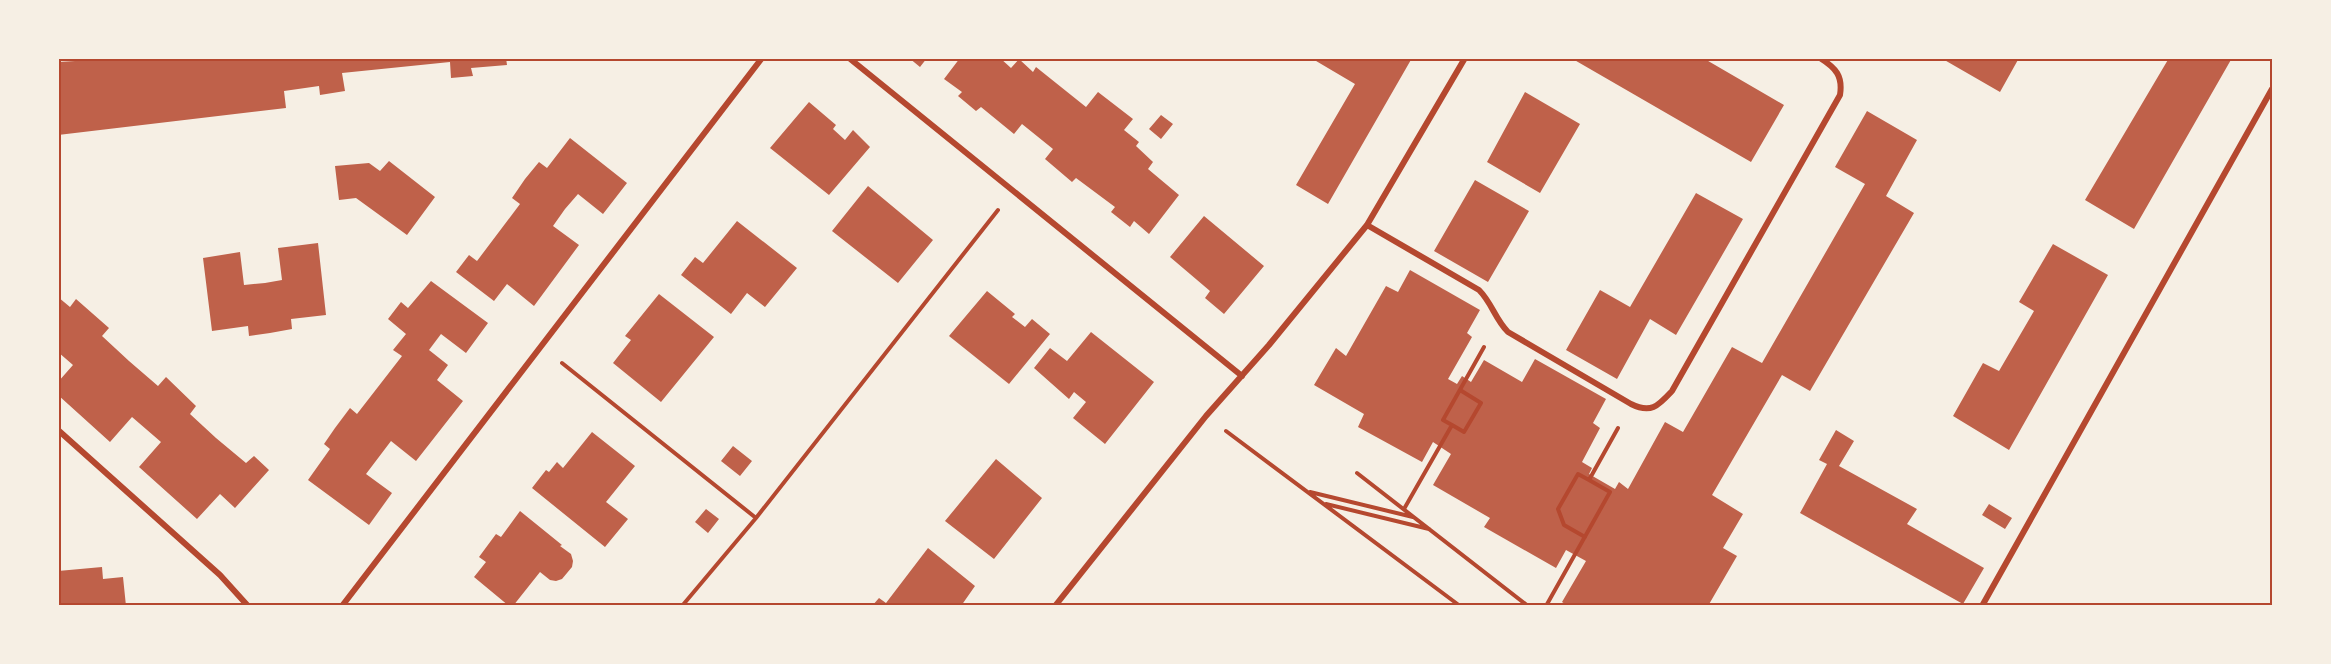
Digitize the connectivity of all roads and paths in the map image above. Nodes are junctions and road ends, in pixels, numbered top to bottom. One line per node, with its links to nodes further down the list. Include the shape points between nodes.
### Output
1 (762, 58): 8 (street)
2 (849, 58): 6 (street)
3 (1465, 58): 7 (street)
4 (1820, 58): 7 (street, via 1840,75 1840,95 1672,391 1651,408 1631,404 1508,332 1479,290)
5 (2272, 89): 32 (street)
6 (1013, 191): 10 (street); 21 (path)
7 (1367, 225): 10 (street)
8 (542, 346): 21 (path); 26 (street)
9 (1482, 350): 11 (path)
10 (1242, 376): 12 (street)
11 (1460, 390): 13 (path, via 1443,420); 13 (path, via 1481,403 1464,432)
12 (1206, 416): 18 (path); 28 (street)
13 (1452, 425): 20 (path)
14 (58, 430): 25 (street, via 220,575)
15 (1606, 447): 17 (path)
16 (1357, 473): 20 (path)
17 (1589, 480): 24 (path, via 1610,492); 24 (path, via 1578,474 1558,508 1564,525)
18 (1307, 492): 19 (path); 22 (path)
19 (1322, 503): 23 (path); 29 (path)
20 (1404, 509): 22 (path)
21 (756, 518): 27 (path)
22 (1417, 518): 23 (path)
23 (1431, 529): 30 (path)
24 (1585, 537): 31 (path)
25 (248, 606)
26 (342, 606)
27 (682, 606)
28 (1055, 606)
29 (1460, 606)
30 (1528, 606)
31 (1546, 606)
32 (1982, 606)

